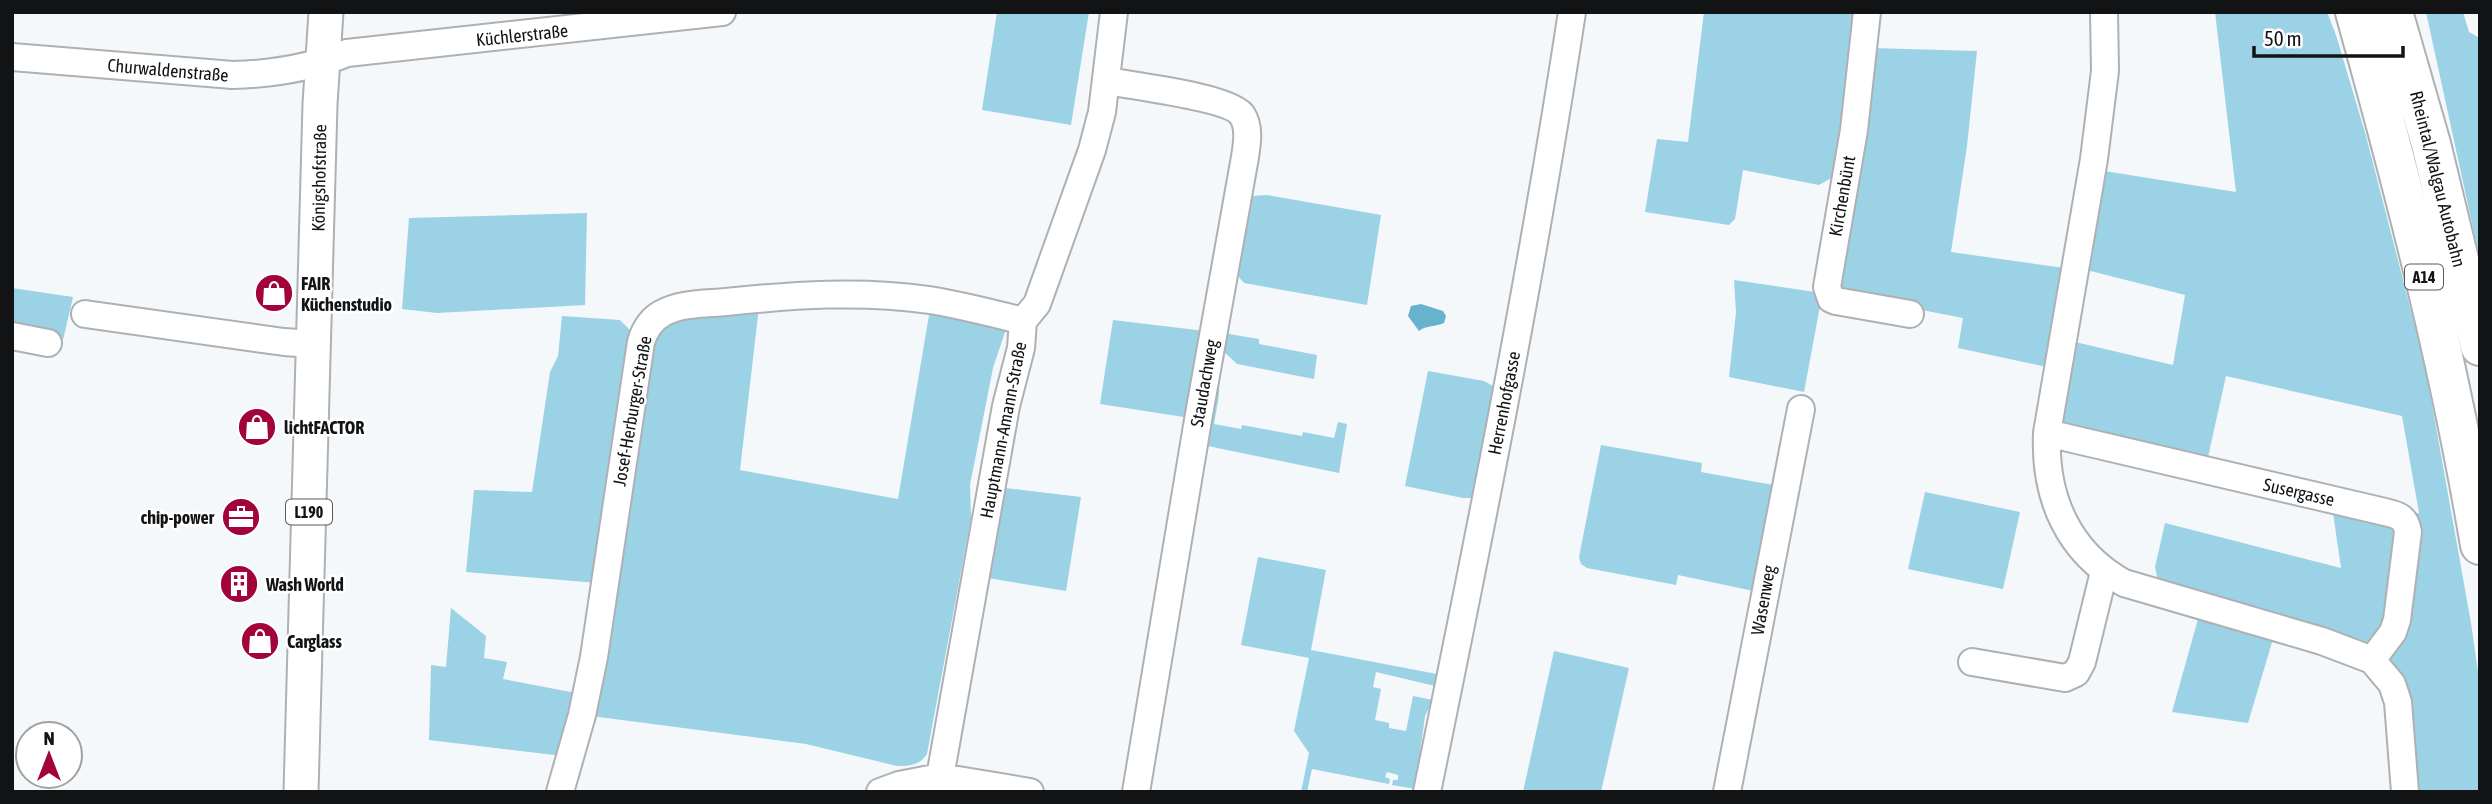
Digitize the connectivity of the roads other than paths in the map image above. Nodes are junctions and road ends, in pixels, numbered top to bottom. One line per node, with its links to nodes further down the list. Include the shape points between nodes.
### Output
1 (326, 12): 10 (main road, Königshofstraße / L190)
2 (722, 12): 10 (street, Küchlerstraße, via 348,53)
3 (1114, 12): 11 (street, Hauptmann-Amann-Straße)
4 (1572, 12): 31 (street, Herrenhofgasse, via 1511,368)
5 (1867, 12): 13 (street, Kirchenbünt, via 1854,130 1827,287 1836,302)
6 (2104, 12): 20 (street, via 2105,71 2094,159)
7 (2355, 12): 21 (highway, Rheintal/Walgau Autobahn / A14, via 2399,170 2462,444)
8 (2393, 12): 18 (highway, Rheintal/Walgau Autobahn / A14)
9 (12, 57): 10 (street, Churwaldenstraße, via 233,75 274,73)
10 (323, 62): 17 (main road, Königshofstraße / L190)
11 (1107, 81): 14 (street, Hauptmann-Amann-Straße, via 1092,150 1065,230 1037,304); 30 (street, Staudachweg, via 1228,105 1244,118 1247,129)
12 (85, 314): 17 (street)
13 (1910, 314)
14 (1023, 321): 25 (street, Hauptmann-Amann-Straße); 27 (street, Josef-Herburger-Straße, via 926,300 796,294 680,307 650,322 641,342 587,695)
15 (12, 336): 16 (street)
16 (48, 343)
17 (314, 344): 26 (main road, Königshofstraße / L190)
18 (2480, 346)
19 (1801, 409): 32 (street, Wasenweg)
20 (2047, 433): 22 (street, via 2052,495 2077,544); 23 (street, Susergasse, via 2402,518 2408,532 2397,620)
21 (2480, 545)
22 (2104, 572): 23 (street, via 2138,588); 24 (street, via 2076,673 2065,678)
23 (2372, 660): 33 (street, via 2392,684 2398,702)
24 (1972, 662)
25 (940, 777): 28 (street); 29 (street)
26 (301, 792)
27 (560, 792)
28 (880, 792)
29 (1030, 792)
30 (1136, 792)
31 (1427, 792)
32 (1727, 792)
33 (2405, 792)

